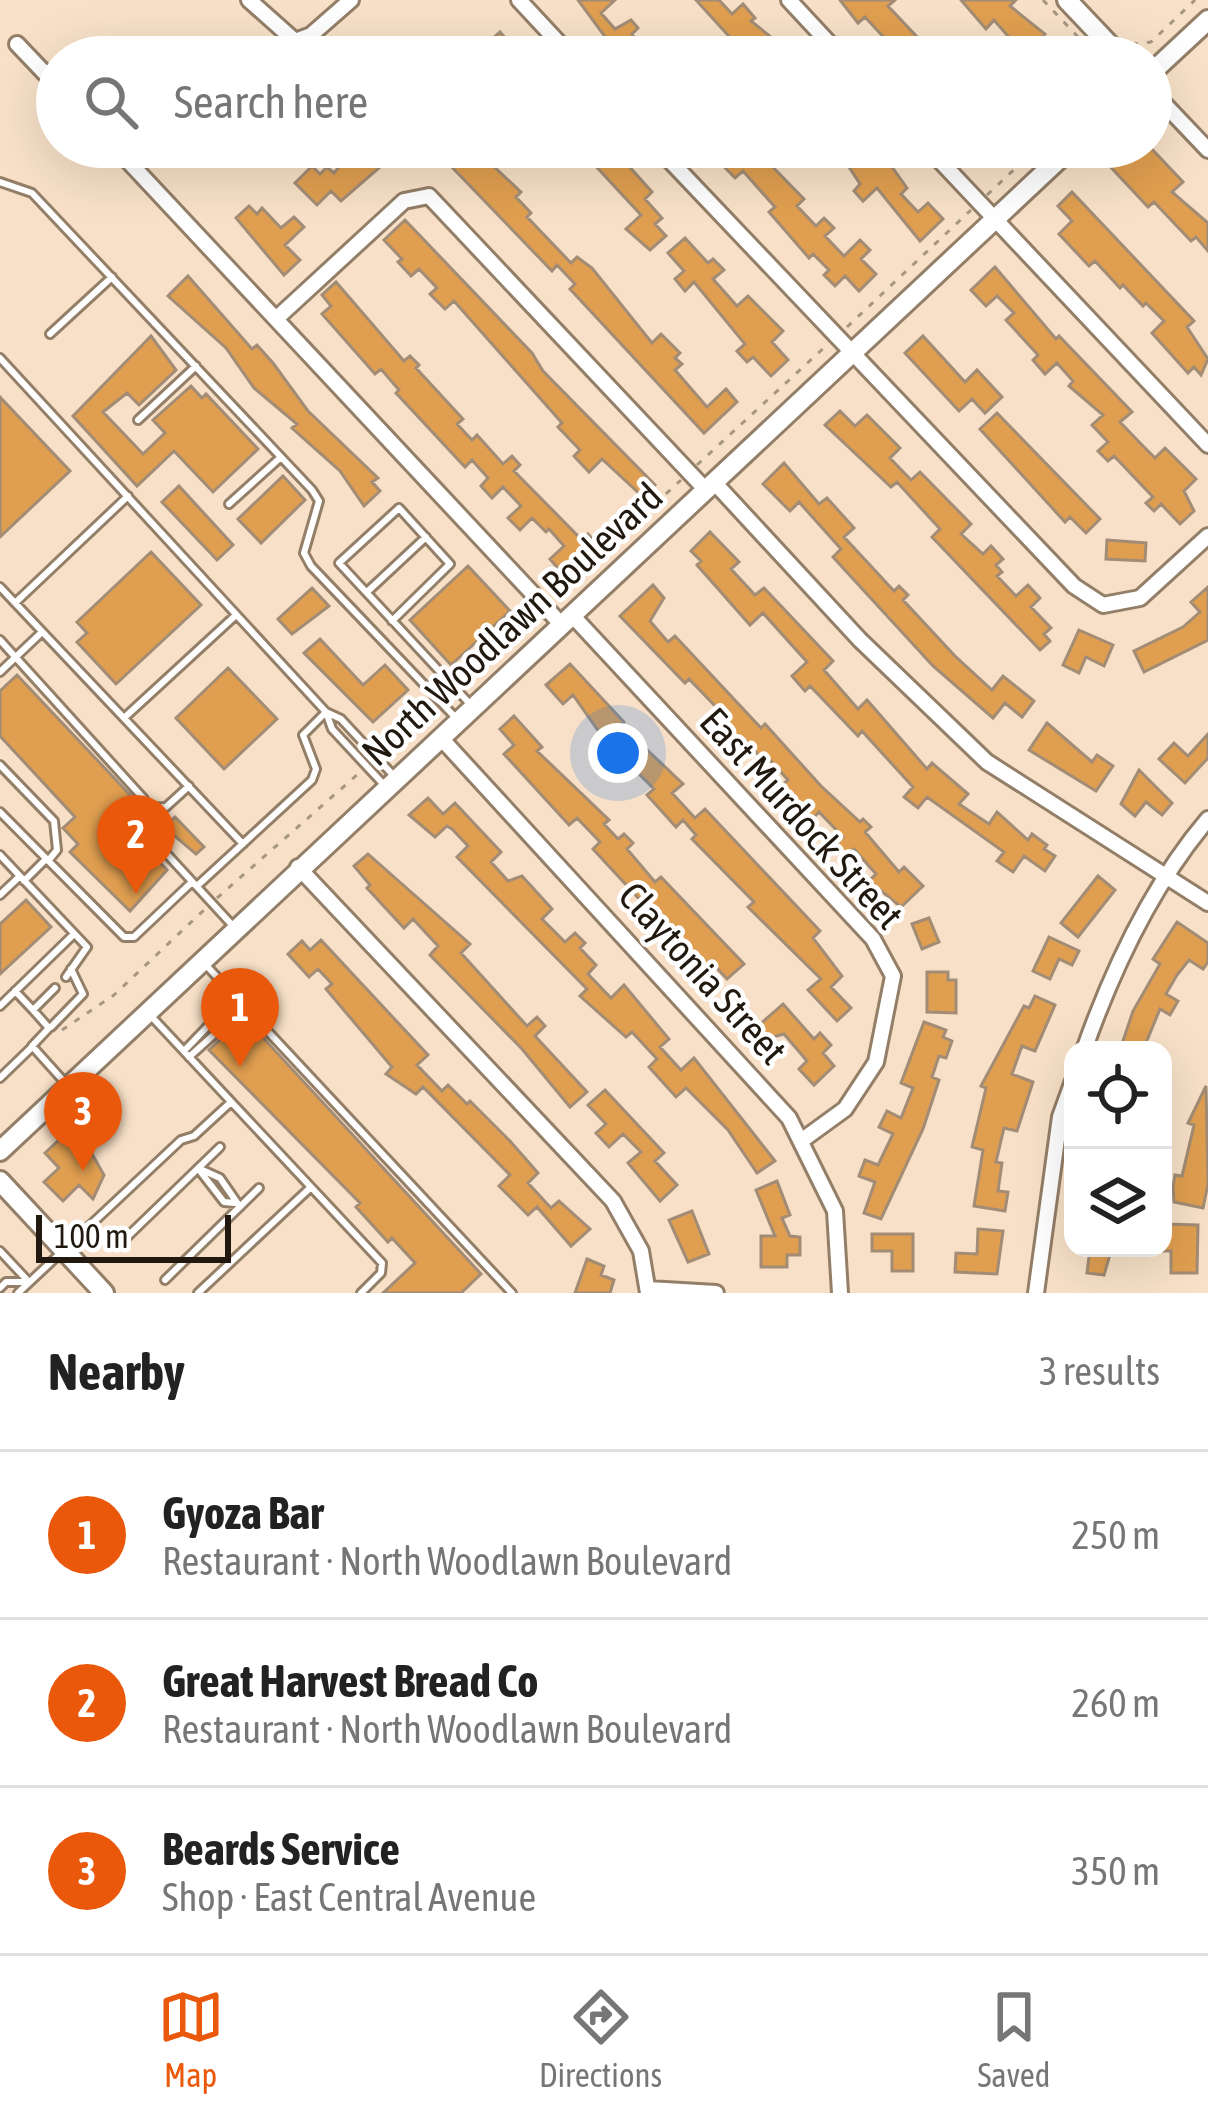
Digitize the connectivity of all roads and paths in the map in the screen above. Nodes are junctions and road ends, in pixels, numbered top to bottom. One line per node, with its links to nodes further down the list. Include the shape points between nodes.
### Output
1 (249, 0): 9 (street)
2 (351, 0): 10 (street)
3 (519, 0): 11 (street)
4 (789, 0): 12 (street)
5 (1043, 0): 13 (path)
6 (1067, 0): 14 (main road)
7 (1195, 0): 15 (path)
8 (1208, 20): 17 (main road)
9 (289, 36)
10 (308, 36)
11 (552, 36)
12 (822, 36)
13 (1077, 36)
14 (1101, 36)
15 (1157, 36)
16 (17, 44): 18 (street)
17 (1172, 54)
18 (36, 64)
19 (1172, 112): 20 (street)
20 (1208, 150)
21 (135, 168): 30 (street, East Murdock Street)
22 (677, 168): 32 (street)
23 (946, 168): 27 (street)
24 (1016, 168): 27 (path)
25 (1049, 168): 28 (main road, North Woodlawn Boulevard)
26 (0, 182): 29 (lane, via 32,193)
27 (979, 203): 28 (street); 32 (path)
28 (994, 219): 33 (main road, North Woodlawn Boulevard); 37 (street)
29 (112, 277): 31 (lane); 35 (lane)
30 (277, 318): 39 (street, via 404,201 429,196); 48 (street, East Murdock Street)
31 (50, 334)
32 (836, 337): 33 (street); 39 (path)
33 (850, 352): 40 (main road, North Woodlawn Boulevard); 43 (street, via 1074,586 1103,605 1140,598)
34 (0, 358): 41 (lane)
35 (196, 366): 36 (lane); 38 (lane)
36 (137, 420)
37 (1208, 445)
38 (281, 457): 42 (lane); 57 (lane, via 320,501 304,553 311,566)
39 (689, 472): 40 (street); 48 (path)
40 (709, 484): 50 (main road, North Woodlawn Boulevard); 74 (street, via 987,762)
41 (128, 496): 47 (lane); 49 (lane)
42 (229, 504)
43 (1208, 536)
44 (426, 537): 46 (lane); 46 (lane, via 399,508 339,563); 51 (lane, via 450,564)
45 (0, 587): 47 (lane)
46 (366, 592): 51 (lane)
47 (15, 603): 52 (lane)
48 (542, 604): 50 (street, East Murdock Street); 56 (path)
49 (236, 614): 58 (lane); 60 (lane)
50 (566, 619): 59 (main road, North Woodlawn Boulevard); 97 (street, East Murdock Street, via 873,939 892,976 876,1063 845,1109)
51 (392, 621): 56 (lane)
52 (42, 632): 54 (lane); 60 (lane)
53 (0, 640): 54 (lane)
54 (16, 657): 55 (lane); 67 (lane)
55 (0, 672)
56 (452, 686): 59 (lane)
57 (438, 699): 59 (lane); 62 (path)
58 (326, 712): 62 (lane); 64 (lane); 70 (lane, via 302,735 316,770 312,780)
59 (465, 713): 61 (main road, North Woodlawn Boulevard)
60 (124, 718): 66 (lane)
61 (440, 737): 65 (main road, North Woodlawn Boulevard); 97 (street, Claytonia Street, via 707,1024)
62 (376, 757): 65 (lane)
63 (0, 765): 72 (lane, via 55,821 57,850)
64 (367, 766): 65 (lane); 78 (path)
65 (391, 783): 73 (main road, North Woodlawn Boulevard)
66 (188, 786): 67 (lane, via 166,807); 70 (lane)
67 (146, 808): 76 (lane, via 142,827)
68 (0, 812): 72 (lane)
69 (1208, 819): 74 (street)
70 (243, 844): 76 (lane)
71 (0, 855): 75 (lane)
72 (47, 860): 75 (lane); 76 (lane, via 124,937)
73 (298, 868): 80 (main road, North Woodlawn Boulevard); 112 (street, via 613,1201 641,1251)
74 (1166, 877): 79 (street); 90 (street, via 1110,979)
75 (22, 879): 77 (lane); 81 (lane)
76 (195, 884): 78 (lane)
77 (0, 895)
78 (212, 903): 80 (lane); 91 (path, via 114,995)
79 (1208, 903)
80 (236, 929): 82 (main road, North Woodlawn Boulevard)
81 (74, 934): 84 (lane); 89 (lane, via 87,947 68,973 83,994)
82 (202, 962): 85 (lane); 88 (main road, North Woodlawn Boulevard)
83 (55, 988): 87 (lane)
84 (15, 991): 86 (lane); 87 (lane)
85 (236, 998): 92 (lane); 117 (lane)
86 (0, 1006)
87 (33, 1010): 89 (lane)
88 (148, 1012): 92 (lane); 94 (main road, North Woodlawn Boulevard)
89 (50, 1028): 91 (lane)
90 (1087, 1041)
91 (35, 1049): 93 (lane); 94 (lane)
92 (186, 1054): 95 (lane)
93 (0, 1078)
94 (69, 1087): 99 (main road, North Woodlawn Boulevard)
95 (231, 1102): 102 (lane); 106 (lane)
96 (1064, 1107): 120 (street)
97 (801, 1142): 119 (street, Claytonia Street, via 835,1211)
98 (220, 1147): 100 (lane)
99 (0, 1151)
100 (198, 1168): 104 (lane, via 220,1178); 105 (lane)
101 (0, 1181): 106 (main road)
102 (311, 1187): 115 (lane); 116 (lane, via 382,1263)
103 (259, 1188): 104 (lane)
104 (237, 1205): 109 (lane)
105 (126, 1238)
106 (64, 1250): 110 (lane); 114 (main road)
107 (0, 1251): 108 (lane)
108 (5, 1261): 110 (lane)
109 (165, 1280)
110 (29, 1282): 111 (lane); 113 (lane)
111 (0, 1288)
112 (648, 1291): 118 (street)
113 (18, 1293)
114 (104, 1293)
115 (197, 1293)
116 (361, 1293)
117 (512, 1293)
118 (716, 1293)
119 (839, 1293)
120 (1036, 1293)

